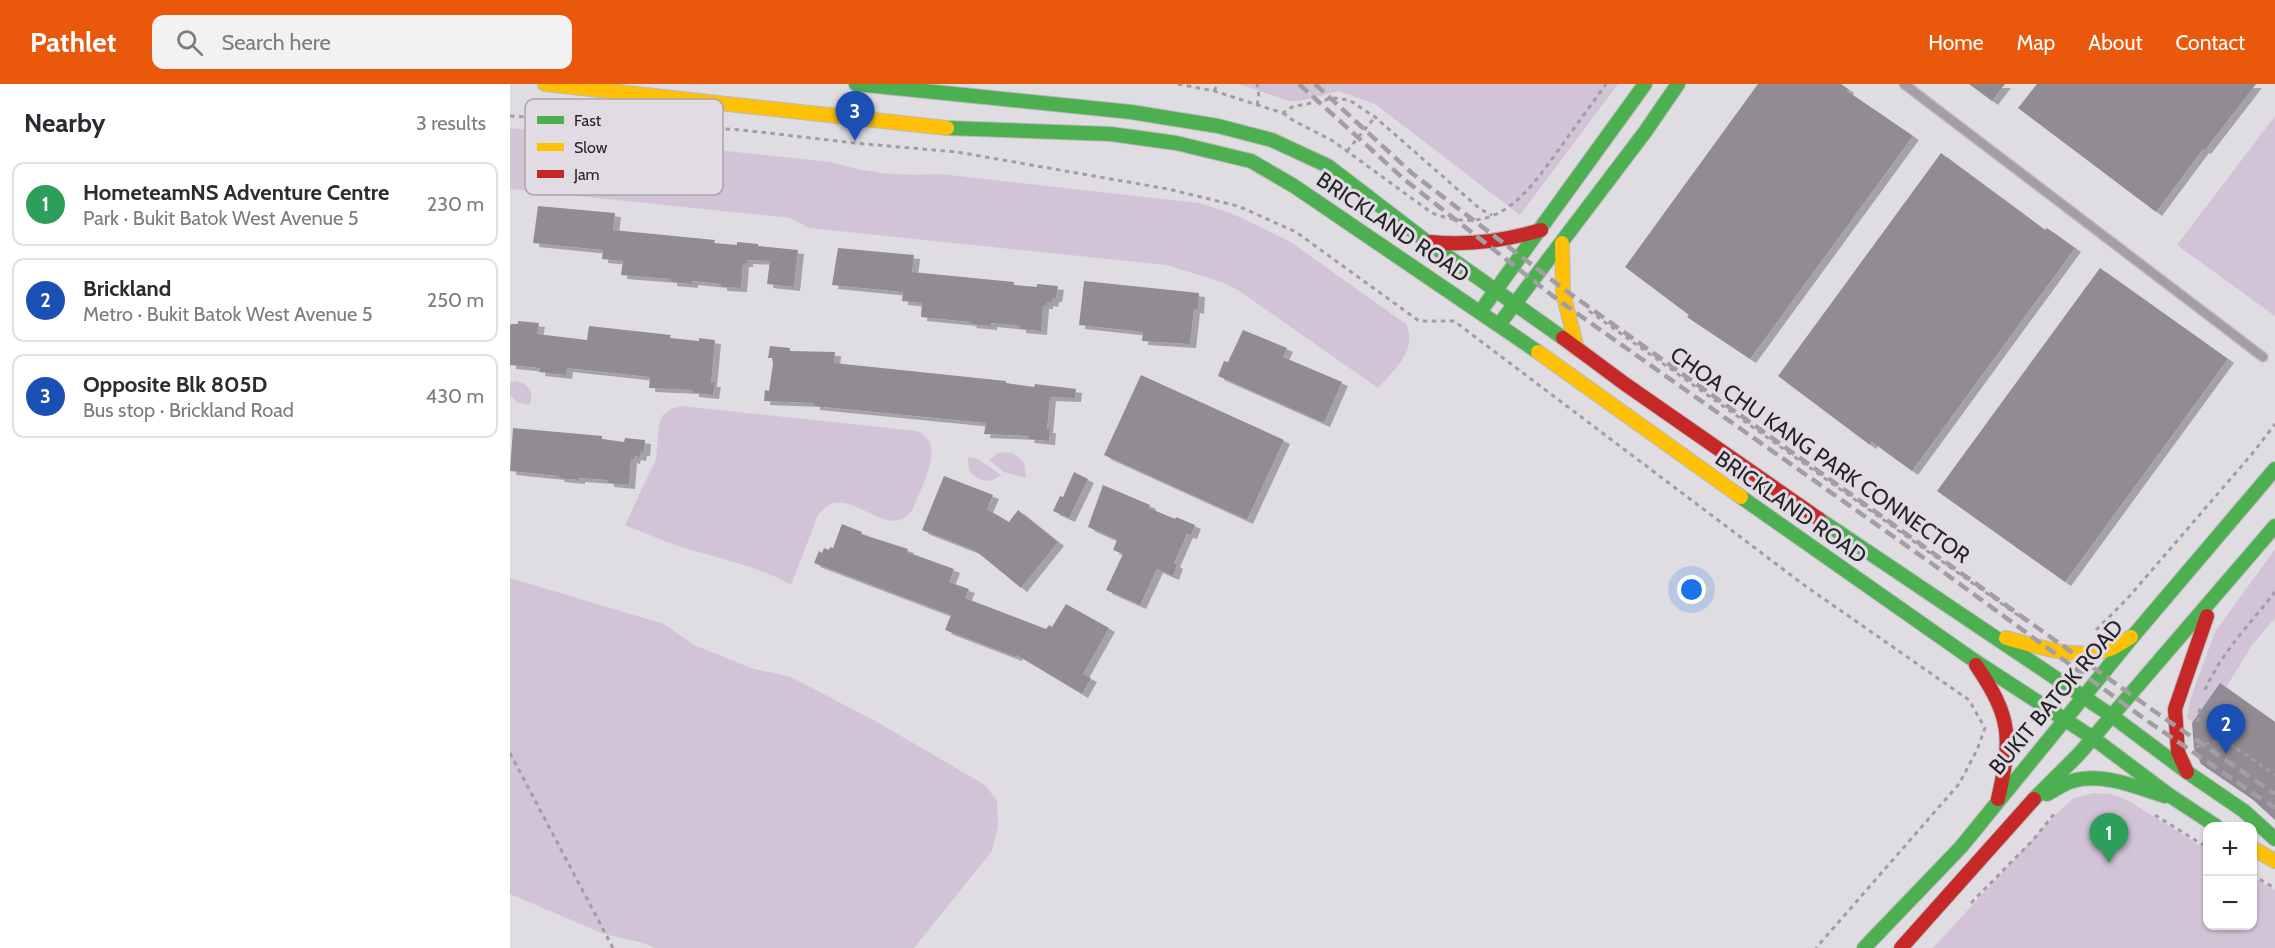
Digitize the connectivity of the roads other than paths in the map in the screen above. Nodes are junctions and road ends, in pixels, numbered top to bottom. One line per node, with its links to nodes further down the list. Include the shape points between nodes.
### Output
1 (545, 84): 6 (main road, BRICKLAND ROAD)
2 (856, 84): 9 (main road, BRICKLAND ROAD, via 1131,112 1218,126 1272,140 1328,166)
3 (1645, 84): 8 (main road)
4 (1678, 84): 10 (main road)
5 (1904, 84): 16 (lane)
6 (683, 99)
7 (723, 103): 13 (main road, BRICKLAND ROAD, via 959,129 1111,134 1176,143 1251,161)
8 (1541, 230): 9 (main road, via 1510,240 1464,246); 11 (main road)
9 (1426, 241): 11 (main road, BRICKLAND ROAD)
10 (1562, 243): 12 (main road); 15 (main road, via 1563,293)
11 (1496, 290): 12 (main road, BRICKLAND ROAD); 13 (main road)
12 (1515, 303): 14 (main road); 15 (main road, BRICKLAND ROAD)
13 (1480, 312): 14 (main road, BRICKLAND ROAD)
14 (1500, 325): 22 (main road, BRICKLAND ROAD)
15 (1577, 348): 20 (main road, BRICKLAND ROAD)
16 (2263, 357)
17 (2275, 469): 21 (main road, BUKIT BATOK ROAD)
18 (2275, 526): 19 (main road)
19 (2214, 598): 24 (main road); 27 (main road, via 2175,709 2178,752)
20 (1990, 635): 21 (main road, via 2085,653 2109,649); 23 (main road, BRICKLAND ROAD)
21 (2134, 636): 23 (main road, BUKIT BATOK ROAD)
22 (1972, 659): 25 (main road, BRICKLAND ROAD); 29 (main road, via 1988,682 2006,724 2006,754)
23 (2083, 697): 24 (main road, BRICKLAND ROAD); 25 (main road, BUKIT BATOK ROAD)
24 (2112, 716): 26 (main road); 27 (main road, BRICKLAND ROAD)
25 (2064, 720): 26 (main road, BRICKLAND ROAD); 29 (main road, BUKIT BATOK ROAD)
26 (2093, 738): 28 (main road, BRICKLAND ROAD); 30 (main road)
27 (2187, 772): 32 (main road, BRICKLAND ROAD, via 2244,811)
28 (2169, 795): 30 (main road, via 2093,779 2073,781); 31 (main road, BRICKLAND ROAD)
29 (1998, 801): 35 (main road, BUKIT BATOK ROAD, via 1961,847)
30 (2031, 803): 36 (main road)
31 (2210, 822)
32 (2275, 839)
33 (2257, 850): 34 (main road)
34 (2275, 861)
35 (1864, 948)
36 (1901, 948)

